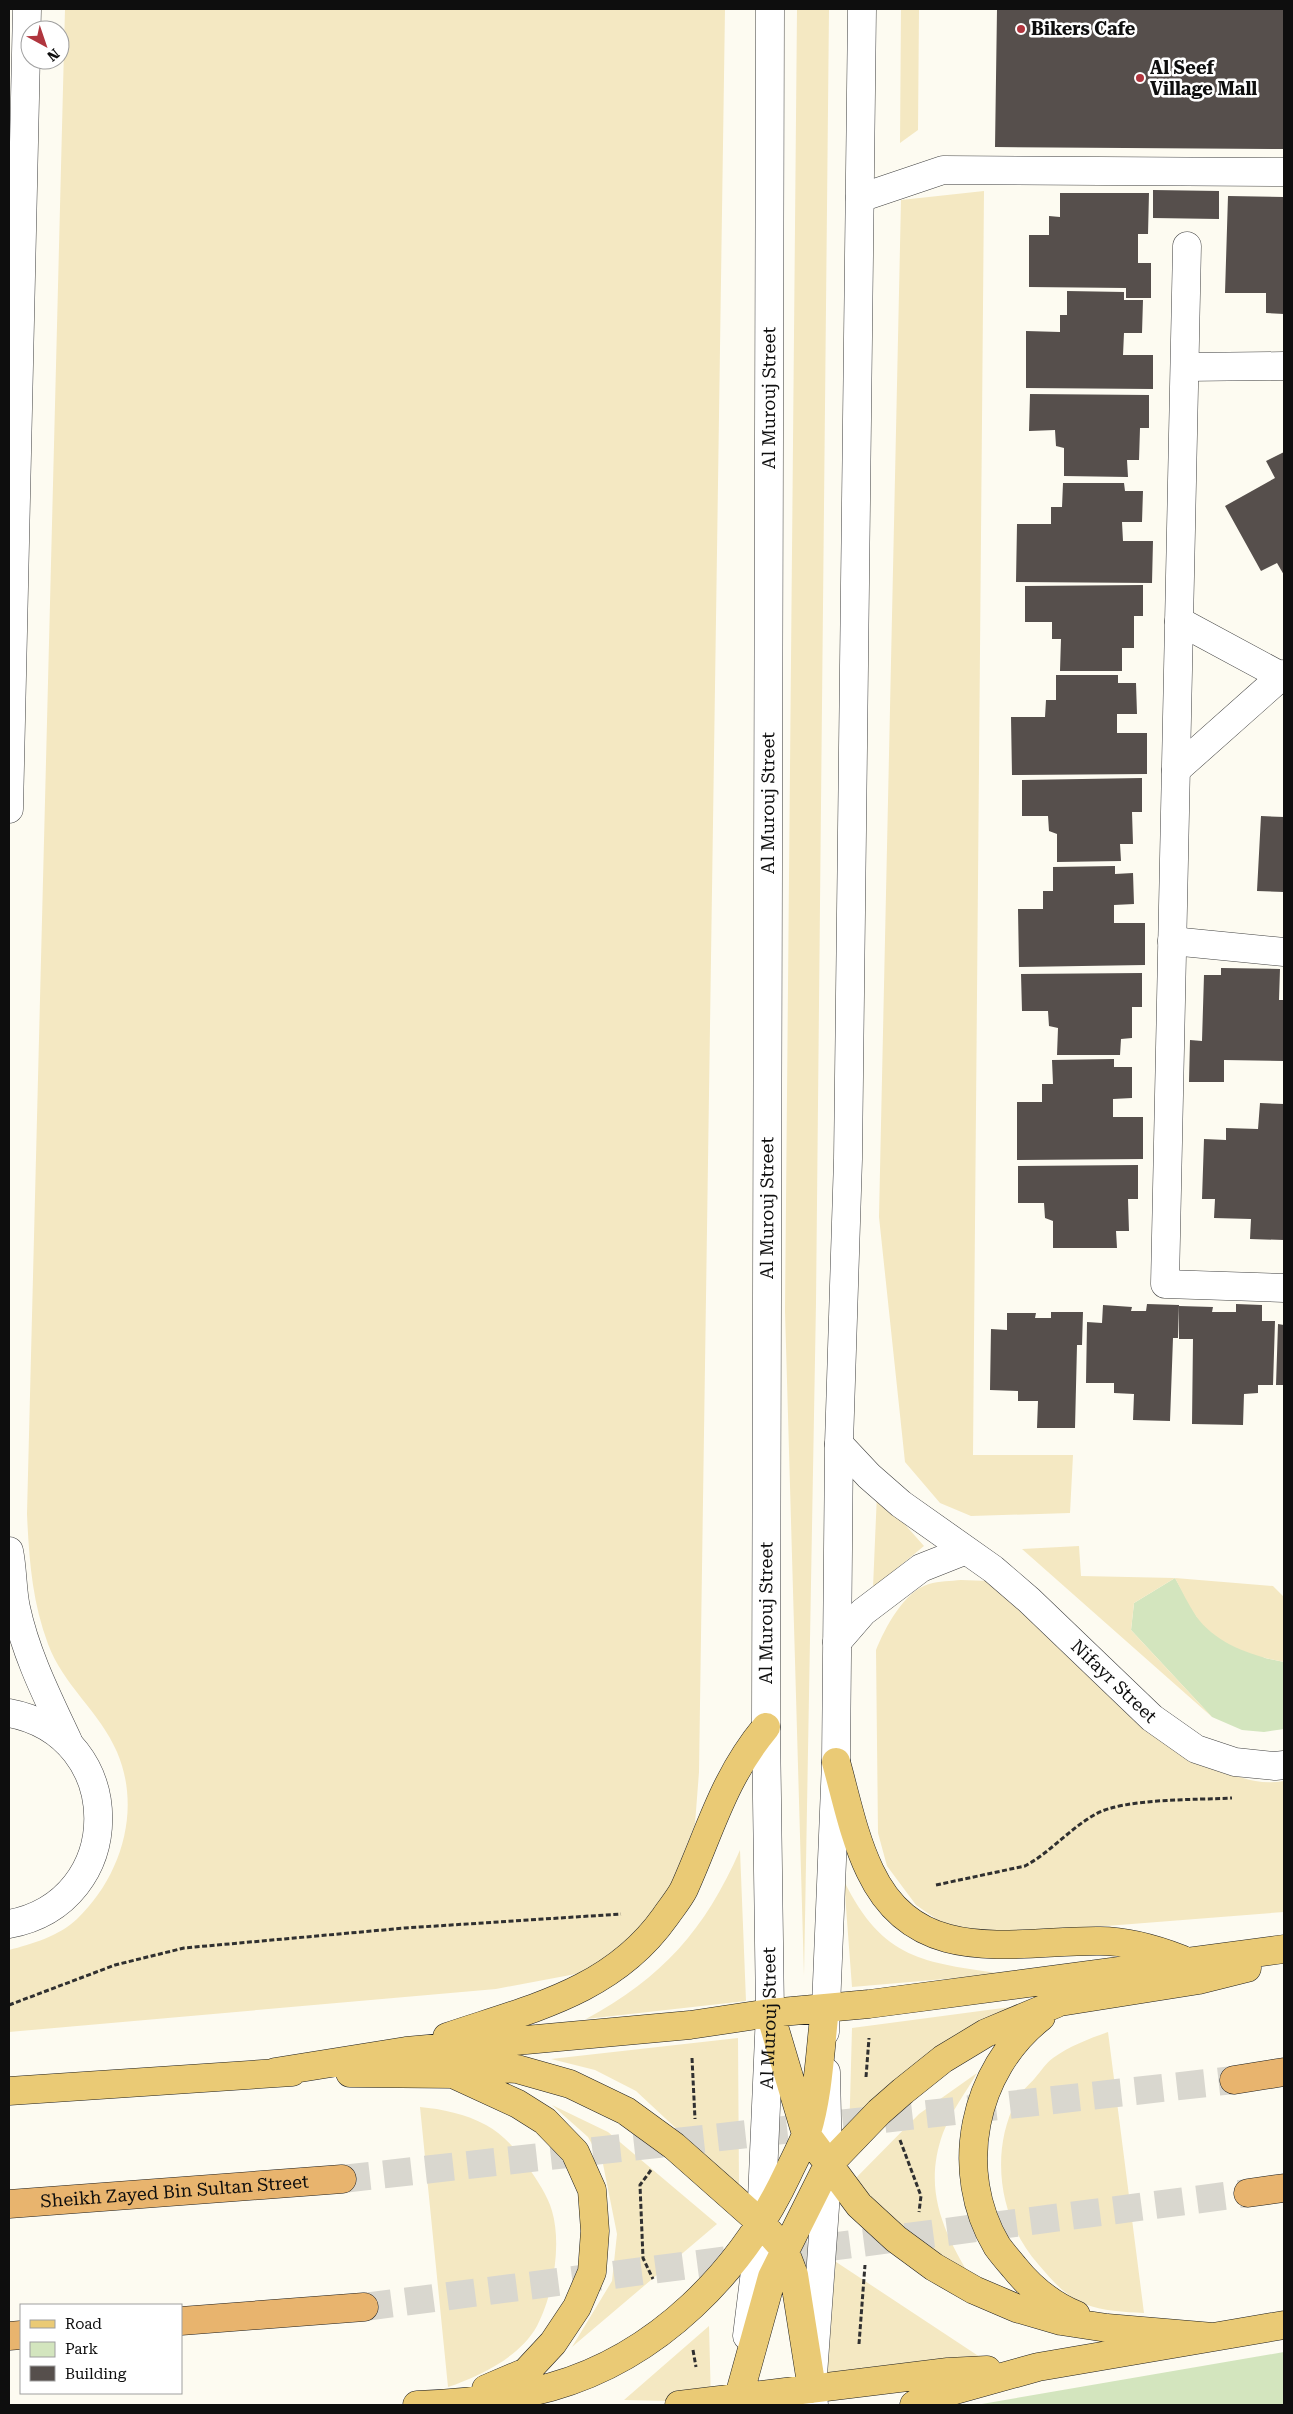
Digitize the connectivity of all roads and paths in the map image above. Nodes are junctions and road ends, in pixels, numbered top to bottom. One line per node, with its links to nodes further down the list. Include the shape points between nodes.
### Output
1 (27, 9): 12 (street)
2 (770, 9): 21 (street, Al Murouj Street)
3 (862, 9): 5 (street)
4 (1284, 172): 5 (street, via 943,170)
5 (860, 198): 16 (street, via 848,1158)
6 (1188, 246): 8 (street)
7 (1284, 366): 8 (street)
8 (1185, 367): 9 (street)
9 (1179, 621): 10 (street); 11 (street)
10 (1283, 675): 11 (street)
11 (1176, 770): 13 (street)
12 (9, 809)
13 (1172, 941): 14 (street); 15 (street, via 1164,1284)
14 (1284, 952)
15 (1284, 1288)
16 (839, 1444): 18 (street, Nifayr Street, via 901,1504); 19 (street)
17 (9, 1551): 22 (street, via 22,1631 38,1677)
18 (964, 1551): 19 (street, via 921,1568 863,1612); 24 (street, Nifayr Street, via 993,1569 1030,1600 1152,1718 1196,1749 1235,1762)
19 (837, 1642): 23 (street)
20 (9, 1713): 22 (street, via 25,1716 48,1727)
21 (766, 1727): 35 (street, Al Murouj Street); 37 (main road, via 731,1776 683,1891 652,1935 632,1955 583,1989)
22 (69, 1743): 28 (street, via 84,1763 95,1787 100,1812 98,1838 90,1862 76,1885 58,1902 35,1916)
23 (836, 1762): 31 (main road, via 870,1872 890,1902 923,1928 956,1941 986,1946 1100,1941 1122,1943); 34 (street)
24 (1284, 1765)
25 (1235, 1798): 26 (path, via 1125,1804 1107,1809 1025,1866)
26 (936, 1885)
27 (624, 1914): 33 (path, via 405,1928 184,1948 115,1965)
28 (9, 1924)
29 (1284, 1949): 31 (main road)
30 (1284, 1954): 32 (main road, via 1226,1975)
31 (1187, 1961): 34 (main road)
32 (1060, 2002): 48 (main road, via 986,2034 943,2059 879,2112); 62 (main road, via 1023,2031 995,2068 978,2112 972,2158 979,2204 997,2246 1026,2282 1064,2310)
33 (9, 2005)
34 (824, 2009): 35 (main road); 46 (main road, via 812,2114); 48 (street)
35 (770, 2014): 37 (main road, via 690,2025); 46 (main road); 55 (street, Al Murouj Street)
36 (869, 2031): 43 (path)
37 (406, 2051): 39 (main road)
38 (692, 2057): 45 (path)
39 (275, 2072): 41 (main road); 44 (main road)
40 (1284, 2072): 42 (highway)
41 (452, 2074): 55 (main road, via 491,2068 517,2069 570,2084 626,2111 674,2146); 70 (main road, via 518,2104 545,2121 575,2152 592,2190 595,2231 592,2272 577,2307 553,2343 526,2372)
42 (1234, 2080)
43 (866, 2084)
44 (9, 2091)
45 (696, 2125)
46 (806, 2134): 48 (main road); 55 (main road)
47 (898, 2136): 54 (path, via 921,2196)
48 (828, 2165): 56 (main road); 62 (main road, via 860,2205 896,2239 934,2267 974,2290 1016,2308 1061,2321); 68 (street)
49 (652, 2170): 58 (path, via 640,2185 643,2258)
50 (342, 2179): 53 (highway, Sheikh Zayed Bin Sultan Street)
51 (1284, 2188): 52 (highway)
52 (1248, 2193)
53 (9, 2204)
54 (918, 2220)
55 (761, 2223): 56 (main road); 69 (street, Al Murouj Street); 70 (main road, via 714,2286 644,2344 600,2368 553,2387 503,2398)
56 (784, 2248): 68 (main road, via 794,2275); 69 (main road, via 772,2276)
57 (865, 2265): 64 (path)
58 (653, 2278)
59 (364, 2306): 60 (highway)
60 (182, 2322)
61 (1284, 2325): 63 (main road)
62 (1107, 2328): 63 (main road)
63 (1213, 2337): 67 (main road)
64 (859, 2344)
65 (692, 2347): 66 (path)
66 (696, 2367)
67 (1038, 2367): 68 (main road, via 948,2372); 73 (main road, via 923,2399)
68 (813, 2397): 69 (main road)
69 (739, 2401): 72 (main road)
70 (452, 2403): 71 (main road)
71 (417, 2405)
72 (679, 2405)
73 (914, 2405)

